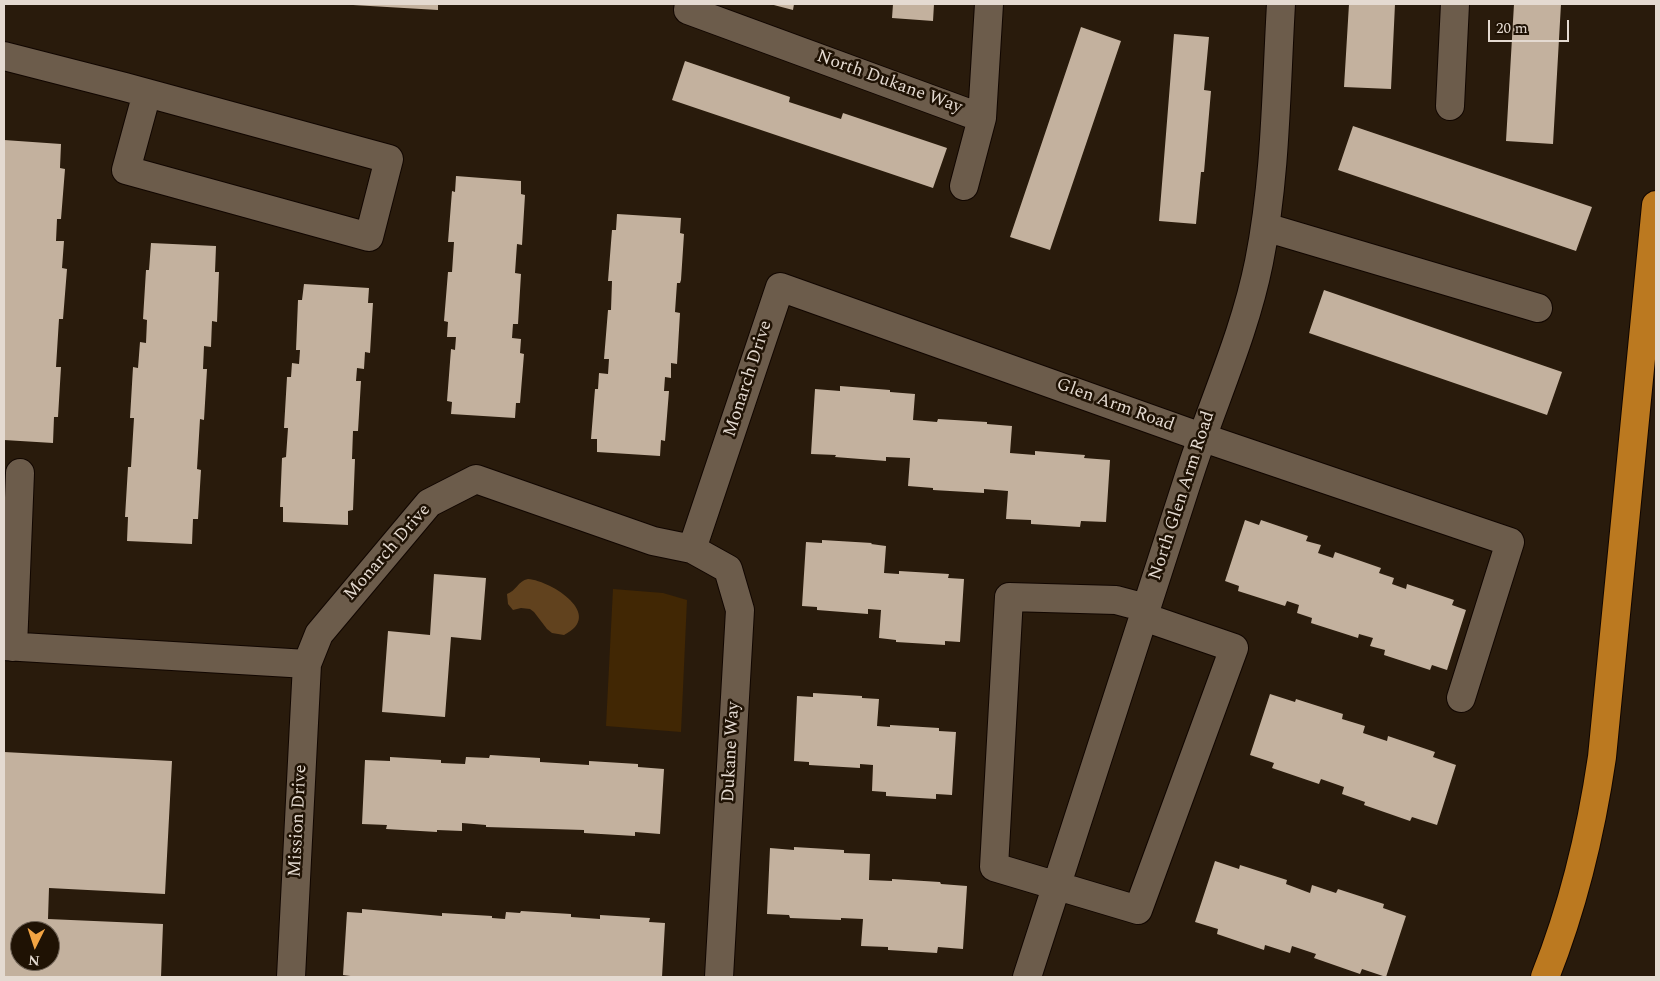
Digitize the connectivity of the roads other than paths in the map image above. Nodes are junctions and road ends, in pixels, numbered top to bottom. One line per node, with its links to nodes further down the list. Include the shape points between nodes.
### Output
1 (990, 4): 8 (street, North Dukane Way)
2 (1281, 4): 11 (street, North Glen Arm Road)
3 (1455, 4): 7 (street)
4 (688, 7): 8 (street, North Dukane Way)
5 (4, 56): 6 (street)
6 (136, 90): 6 (street, via 389,159 369,237 126,170)
7 (1450, 106)
8 (982, 118): 9 (street)
9 (964, 186)
10 (1656, 205): 25 (highway, via 1596,800 1586,846)
11 (1265, 227): 13 (street); 14 (street, North Glen Arm Road, via 1253,289 1239,337)
12 (780, 286): 14 (street, Glen Arm Road); 16 (street, Monarch Drive)
13 (1538, 308)
14 (1201, 437): 17 (street, North Glen Arm Road); 20 (street, Glen Arm Road, via 1510,542)
15 (20, 473): 18 (street)
16 (692, 549): 19 (street, Monarch Drive, via 653,541 476,479 429,503 319,634); 23 (street, Dukane Way, via 728,569 740,610)
17 (1145, 612): 21 (street, North Glen Arm Road); 21 (street, via 1234,648 1138,910); 21 (street, via 1116,600 1009,597 994,867)
18 (8, 647): 19 (street)
19 (307, 664): 22 (street, Mission Drive)
20 (1461, 698)
21 (1057, 885): 24 (street, North Glen Arm Road)
22 (291, 977)
23 (719, 977)
24 (1027, 977)
25 (1545, 977)

